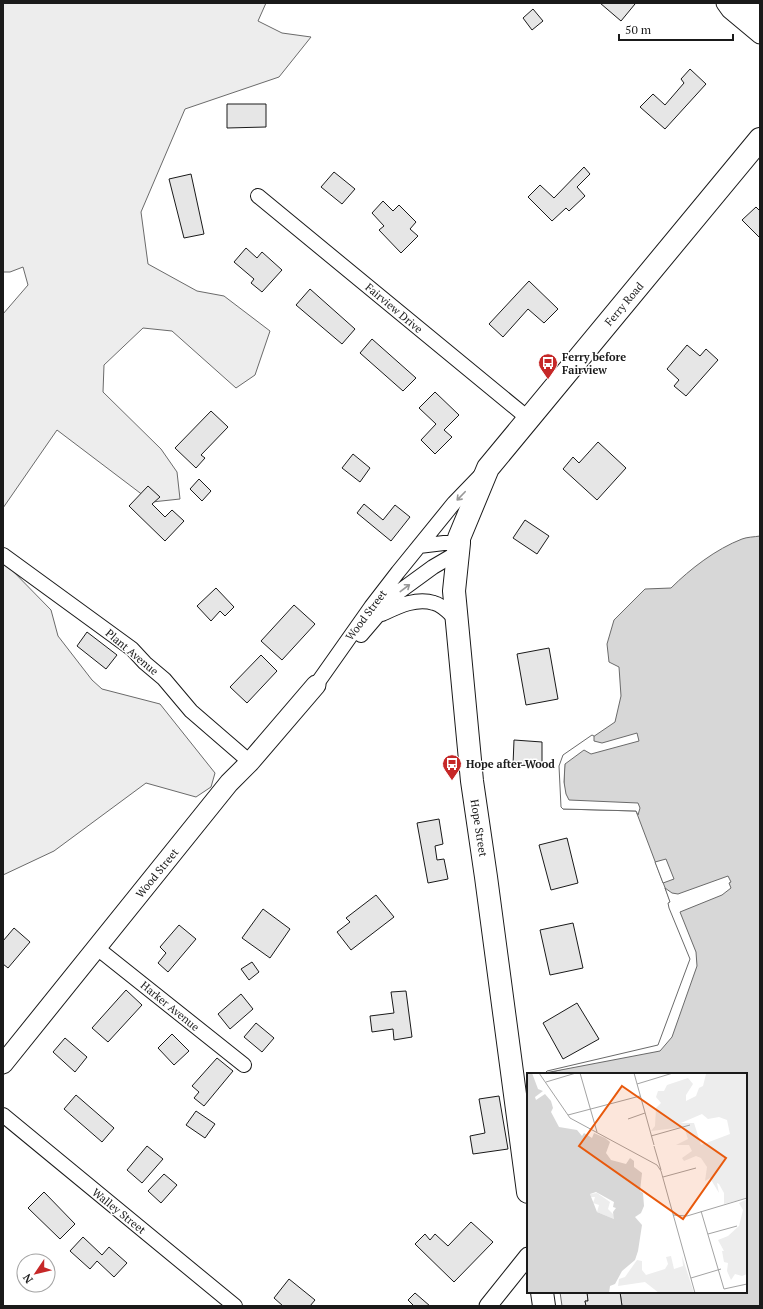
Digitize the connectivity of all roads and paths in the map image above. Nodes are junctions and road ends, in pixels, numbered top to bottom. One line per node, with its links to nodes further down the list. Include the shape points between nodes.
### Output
1 (725, 3): 4 (street)
2 (742, 3): 3 (street)
3 (760, 15)
4 (760, 35)
5 (760, 139): 7 (main road, Ferry Road)
6 (258, 196): 7 (street, Fairview Drive)
7 (529, 419): 8 (main road, Ferry Road)
8 (488, 468): 9 (street, Wood Street, one-way to 9, via 454,503); 10 (main road, Hope Street, via 459,538)
9 (419, 546): 10 (street, via 444,543); 14 (street, Wood Street, via 371,607)
10 (458, 548): 12 (street, Wood Street, one-way to 10, via 396,594); 13 (main road, Hope Street, via 454,591)
11 (3, 555): 15 (street, Plant Avenue, via 132,649 144,663 164,678 191,711)
12 (378, 616): 13 (street, Wood Street, via 405,604 421,602 434,603); 14 (street, Wood Street)
13 (457, 620): 20 (main road, Hope Street, via 472,781)
14 (316, 685): 15 (main road, Wood Street)
15 (250, 762): 16 (main road, Wood Street, via 229,783)
16 (97, 948): 17 (main road, Wood Street); 18 (street, Harker Avenue)
17 (3, 1064)
18 (244, 1065)
19 (3, 1116): 23 (street, Walley Street)
20 (527, 1184)
21 (527, 1257): 24 (street)
22 (542, 1293): 25 (main road)
23 (236, 1306)
24 (488, 1306)
25 (544, 1306)

